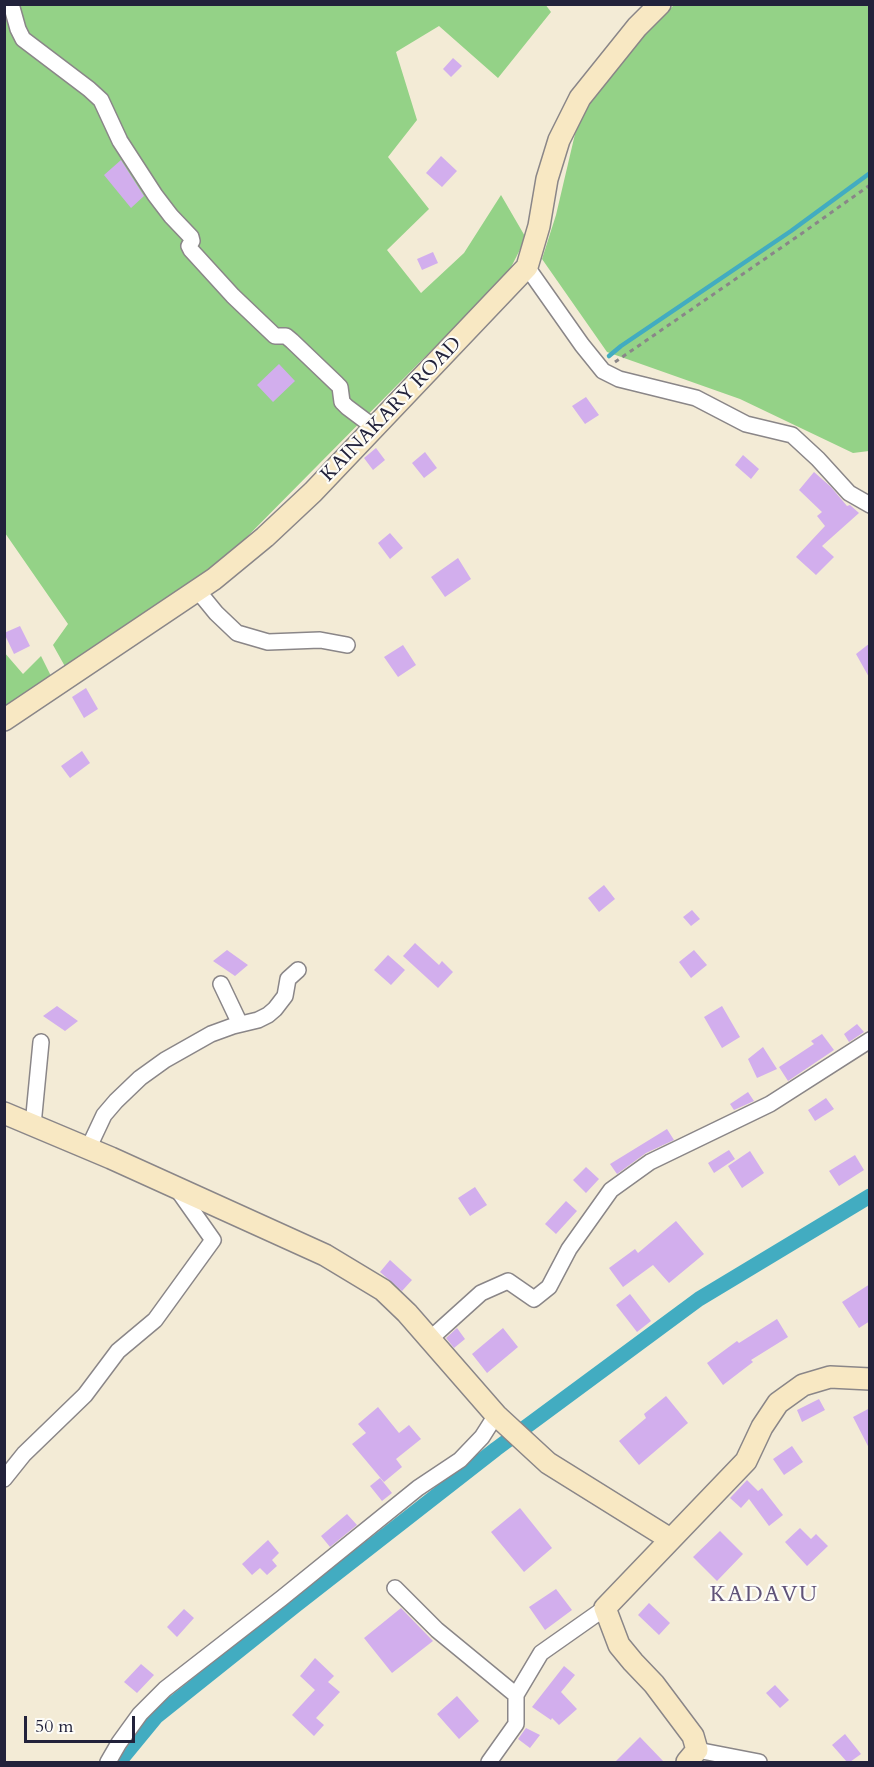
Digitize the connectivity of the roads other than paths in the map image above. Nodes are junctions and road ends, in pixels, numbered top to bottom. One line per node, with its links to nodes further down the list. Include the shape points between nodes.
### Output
1 (10, 4): 4 (street, via 22,39 100,100 120,141 155,195 191,237 191,250 276,336 286,336 338,384 346,407)
2 (660, 4): 3 (main road, KAINAKARY ROAD, via 580,98 559,140)
3 (527, 267): 4 (main road, KAINAKARY ROAD); 5 (street, via 603,371 619,379 696,398 746,424 792,435 849,493)
4 (375, 428): 6 (main road, KAINAKARY ROAD, via 265,537)
5 (870, 505)
6 (198, 591): 7 (street, via 237,633 268,642 320,640); 8 (main road, KAINAKARY ROAD)
7 (347, 645)
8 (4, 720)
9 (298, 970): 11 (street, via 288,979 285,996 275,1009 258,1020)
10 (221, 984): 11 (street)
11 (240, 1024): 16 (street, via 211,1034 140,1078 104,1115)
12 (870, 1040): 18 (street, via 770,1104 650,1162 611,1190 569,1249 549,1287 534,1299 508,1281 481,1293)
13 (40, 1042): 15 (street)
14 (4, 1113): 15 (main road)
15 (33, 1125): 16 (main road)
16 (88, 1149): 17 (main road)
17 (176, 1188): 18 (main road, via 334,1261 383,1290); 21 (street, via 213,1240 155,1320 118,1352 85,1395)
18 (430, 1339): 20 (main road)
19 (870, 1379): 22 (main road, via 830,1377 803,1385 778,1403 746,1461)
20 (500, 1419): 22 (main road, via 548,1463); 27 (street, via 460,1461 418,1488 165,1689 140,1714)
21 (4, 1479)
22 (670, 1539): 24 (main road)
23 (395, 1588): 25 (street, via 437,1630)
24 (605, 1608): 25 (street, via 541,1653); 26 (main road, via 619,1645 693,1736)
25 (516, 1695): 28 (street, via 516,1724)
26 (692, 1756): 29 (street)
27 (108, 1762)
28 (489, 1762)
29 (759, 1762)

